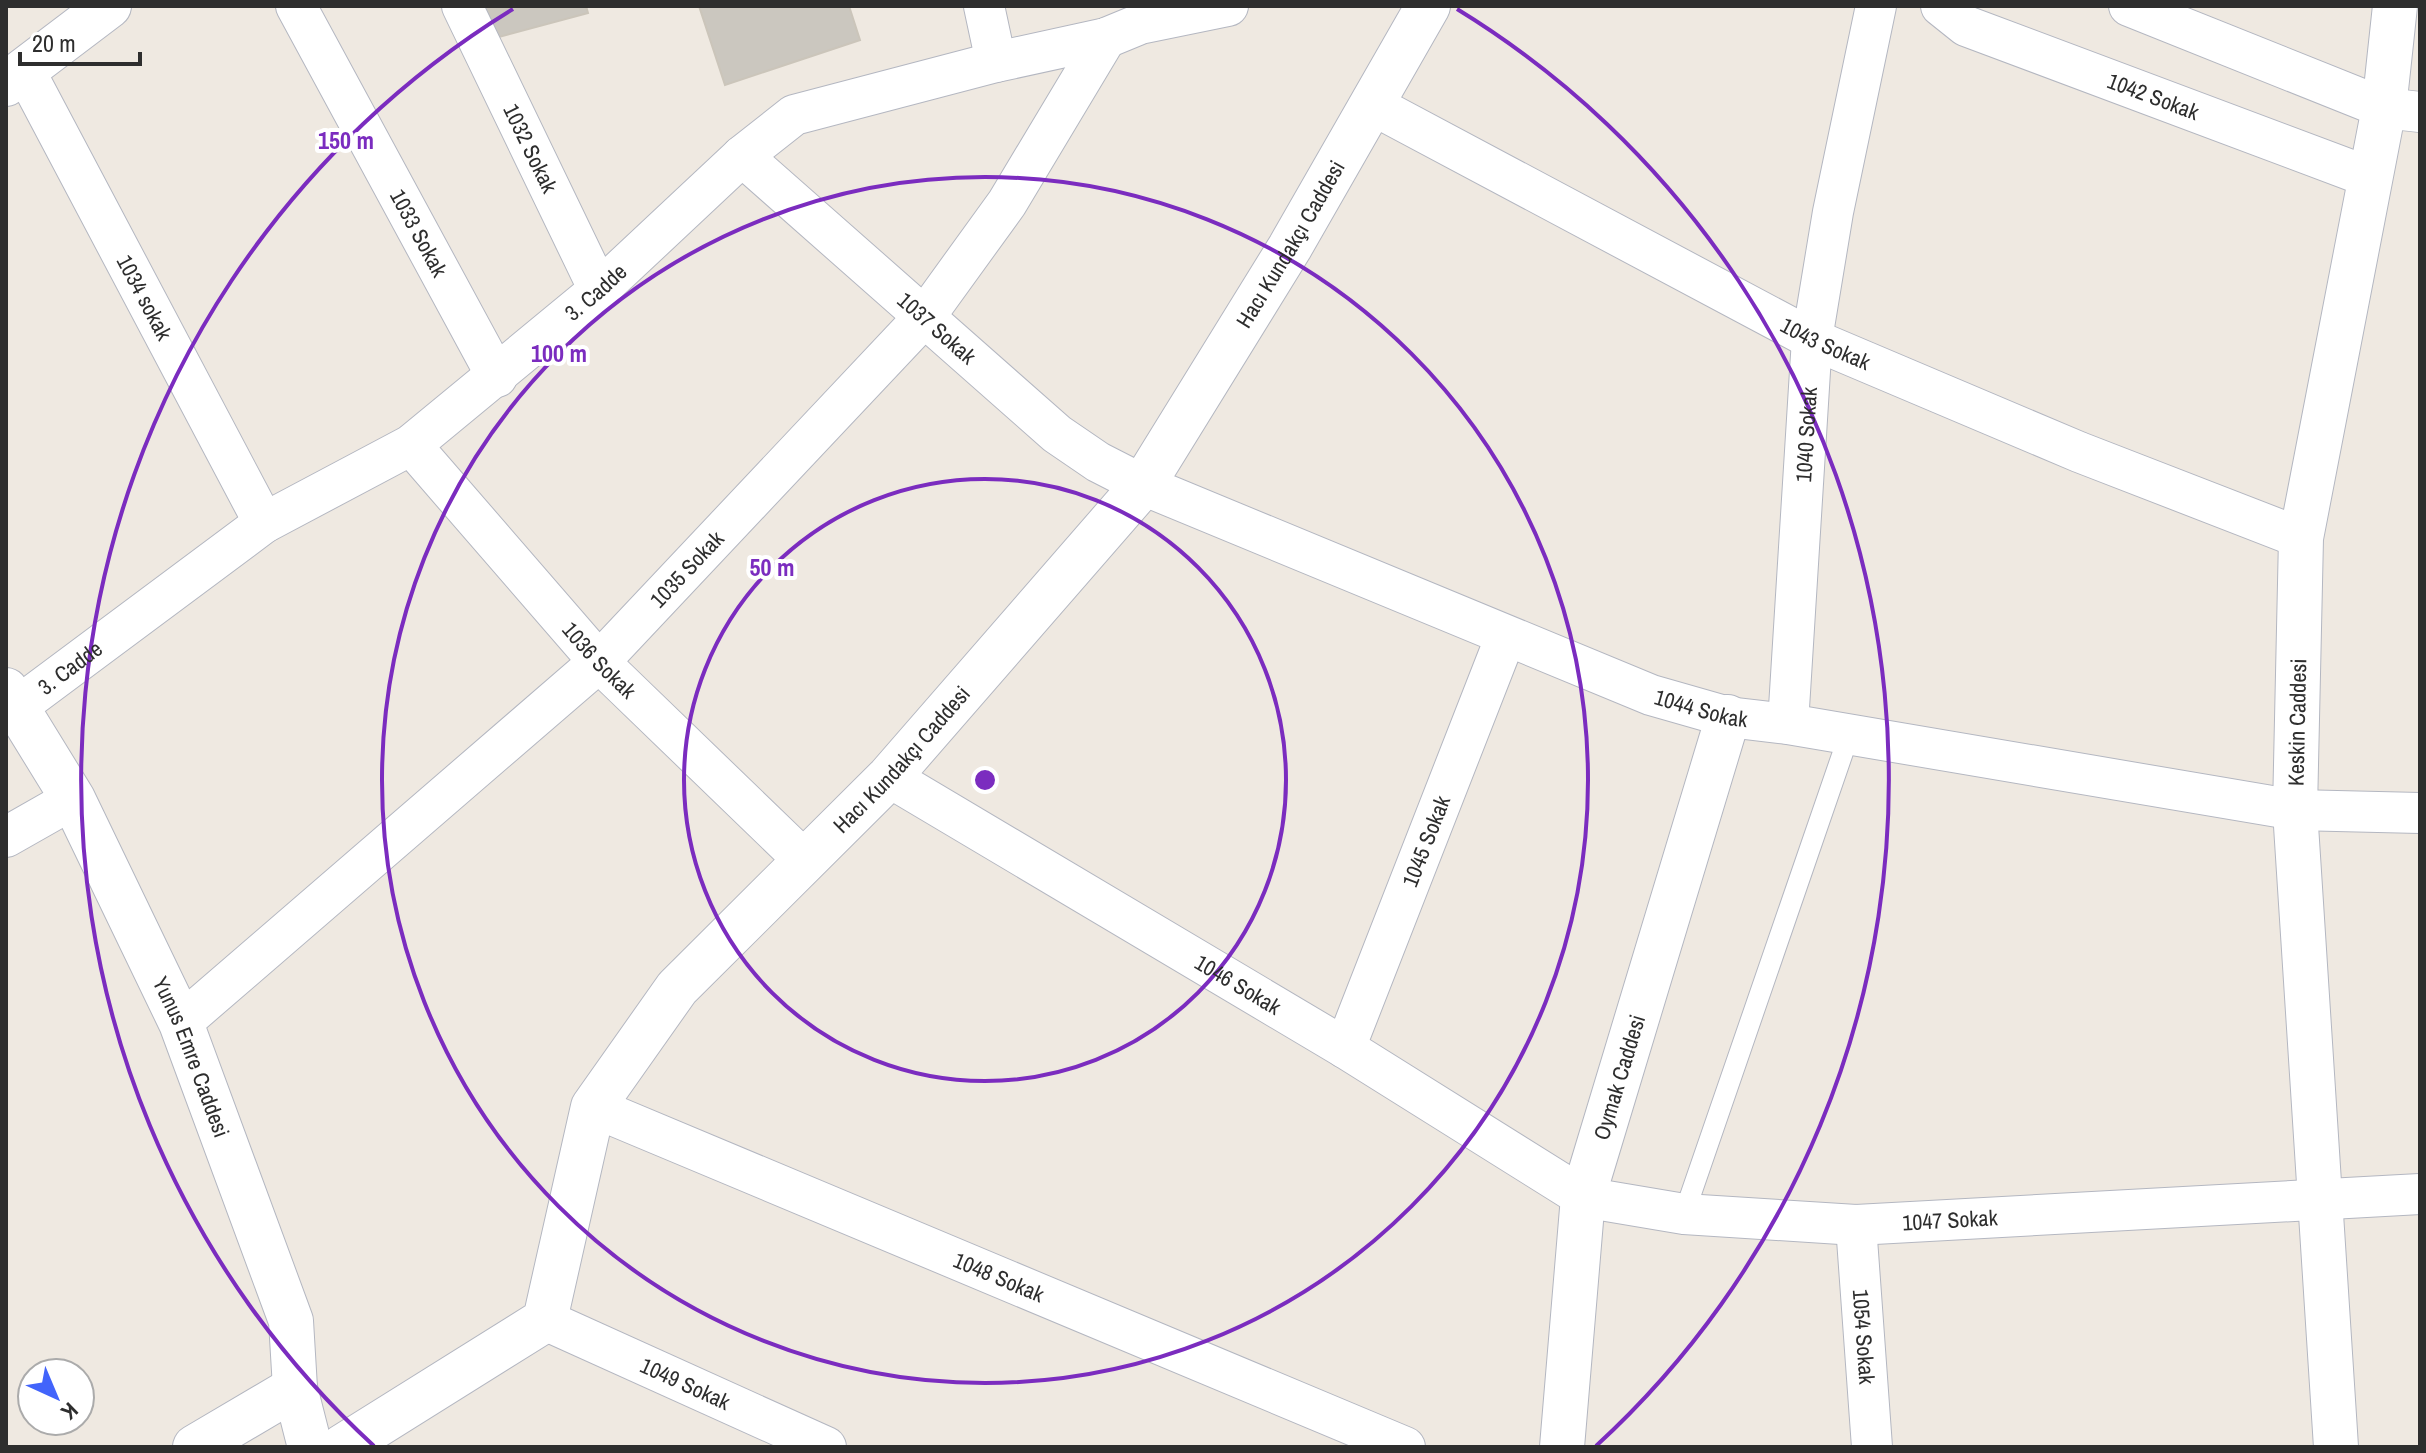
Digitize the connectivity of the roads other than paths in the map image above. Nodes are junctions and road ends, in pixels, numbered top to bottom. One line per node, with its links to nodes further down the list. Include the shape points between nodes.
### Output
1 (109, 6): 13 (street)
2 (296, 6): 21 (street, 1033 Sokak)
3 (462, 6): 18 (street, 1032 Sokak)
4 (984, 6): 12 (street)
5 (1228, 6): 11 (street, 3. Cadde)
6 (1428, 6): 14 (street, Hacı Kundakçı Caddesi)
7 (1876, 6): 20 (street, 1040 Sokak)
8 (1941, 6): 17 (street, 1042 Sokak, via 1966,26)
9 (2129, 6): 15 (street)
10 (2395, 6): 15 (street, Keskin Caddesi)
11 (1127, 22): 12 (street, 3. Cadde); 19 (street, 1035 Sokak)
12 (996, 62): 16 (street, 3. Cadde, via 794,115)
13 (16, 78): 24 (street, 1034 sokak)
14 (1371, 104): 20 (street, 1043 Sokak); 23 (street, Hacı Kundakçı Caddesi)
15 (2402, 110): 17 (street, Keskin Caddesi)
16 (742, 156): 18 (street, 3. Cadde); 19 (street, 1037 Sokak)
17 (2369, 177): 25 (street, Keskin Caddesi)
18 (599, 290): 21 (street, 3. Cadde)
19 (926, 315): 23 (street, 1037 Sokak, via 1057,434); 27 (street, 1035 Sokak)
20 (1812, 339): 25 (street, 1043 Sokak, via 2079,452); 30 (street, 1040 Sokak)
21 (497, 377): 22 (street, 3. Cadde)
22 (411, 445): 24 (street, 3. Cadde); 27 (street, 1036 Sokak)
23 (1143, 485): 26 (street, 1044 Sokak); 32 (street, Hacı Kundakçı Caddesi)
24 (264, 523): 28 (street, 3. Cadde)
25 (2301, 538): 34 (street, Keskin Caddesi)
26 (1506, 636): 29 (street, 1044 Sokak, via 1651,695); 39 (street, 1045 Sokak)
27 (599, 662): 37 (street, 1036 Sokak); 38 (street, 1035 Sokak)
28 (12, 699): 33 (street, Yunus Emre Caddesi)
29 (1728, 717): 30 (street, 1044 Sokak); 42 (street, Oymak Caddesi)
30 (1788, 724): 31 (street, 1044 Sokak)
31 (1849, 735): 34 (street, 1044 Sokak); 44 (lane)
32 (889, 777): 37 (street, Hacı Kundakçı Caddesi); 39 (street, 1046 Sokak)
33 (73, 799): 36 (street); 38 (street, Yunus Emre Caddesi)
34 (2295, 810): 35 (street, 1044 Sokak); 43 (street, Keskin Caddesi)
35 (2420, 813)
36 (6, 837)
37 (805, 861): 40 (street, Hacı Kundakçı Caddesi, via 677,988)
38 (181, 1023): 47 (street, Yunus Emre Caddesi, via 291,1321)
39 (1345, 1048): 42 (street, 1046 Sokak)
40 (593, 1107): 46 (street, Hacı Kundakçı Caddesi); 53 (street, 1048 Sokak)
41 (2420, 1194): 43 (street, 1047 Sokak)
42 (1583, 1197): 44 (street, 1047 Sokak); 54 (street, Oymak Caddesi)
43 (2319, 1201): 45 (street, 1047 Sokak); 56 (street, Keskin Caddesi)
44 (1684, 1214): 45 (street, 1047 Sokak)
45 (1856, 1225): 55 (street, 1054 Sokak)
46 (545, 1320): 48 (street, 1049 Sokak); 51 (street)
47 (295, 1388): 49 (street); 50 (street, Yunus Emre Caddesi)
48 (757, 1431): 52 (street, 1049 Sokak)
49 (195, 1447)
50 (310, 1447)
51 (342, 1447)
52 (826, 1447)
53 (1405, 1447)
54 (1562, 1447)
55 (1872, 1447)
56 (2336, 1447)

